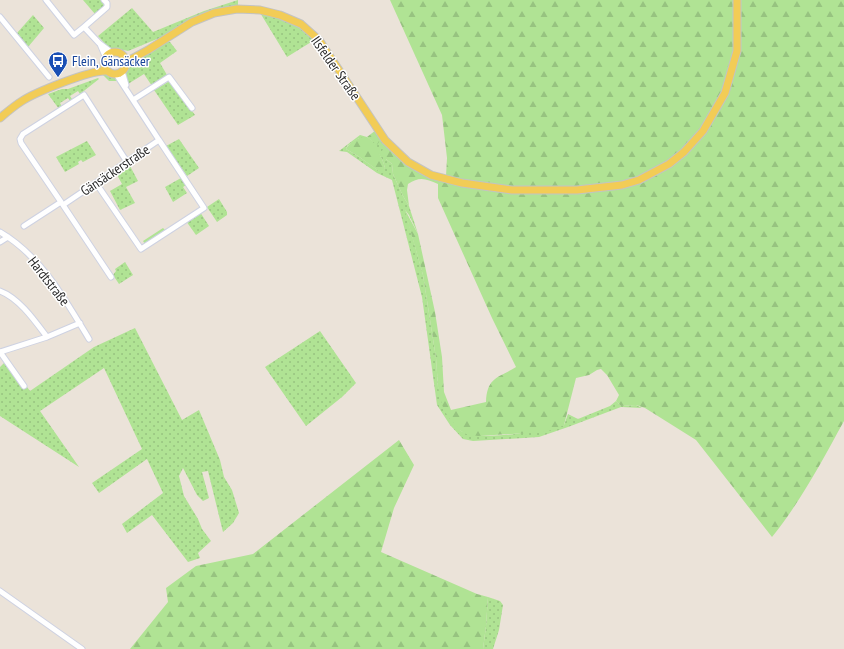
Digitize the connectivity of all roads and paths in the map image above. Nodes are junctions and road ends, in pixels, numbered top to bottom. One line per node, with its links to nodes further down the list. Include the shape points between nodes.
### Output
1 (47, 0): 5 (street, via 74,35)
2 (104, 0): 5 (street, via 107,7)
3 (737, 0): 7 (main road, Ilsfelder Straße, via 737,52 725,93 703,131 669,164 639,180 622,185 577,190 512,190 462,183 431,175 408,162 385,140 319,40 301,24 280,15 260,10 237,9 214,13)
4 (0, 17): 10 (street)
5 (84, 27): 6 (street, via 99,43)
6 (106, 57): 7 (main road, via 117,52); 8 (main road); 11 (main road, via 98,66)
7 (124, 59): 9 (main road, via 125,67)
8 (106, 71): 9 (main road); 11 (main road)
9 (119, 73): 12 (street, Gänsäckerstraße)
10 (49, 77)
11 (74, 79): 14 (main road, via 27,98)
12 (133, 100): 13 (street, via 169,77); 15 (street, Gänsäckerstraße)
13 (192, 108)
14 (0, 118)
15 (159, 140): 16 (street, Gänsäckerstraße); 17 (street, via 204,208 141,249)
16 (126, 162): 17 (street, Gänsäckerstraße); 18 (street, via 84,95 24,134 20,139 21,143)
17 (96, 182): 18 (street, Gänsäckerstraße)
18 (62, 204): 19 (street, Gänsäckerstraße); 23 (street)
19 (24, 226)
20 (0, 232): 21 (street, Hardtstraße)
21 (8, 237): 22 (street); 25 (street, Hardtstraße, via 35,261 60,291)
22 (0, 242)
23 (111, 277)
24 (0, 291): 26 (street, via 14,299)
25 (80, 323): 26 (street); 27 (street, Hardtstraße)
26 (47, 337): 28 (street)
27 (89, 339)
28 (0, 352): 29 (street)
29 (24, 386)
30 (0, 591): 31 (street)
31 (82, 649)

